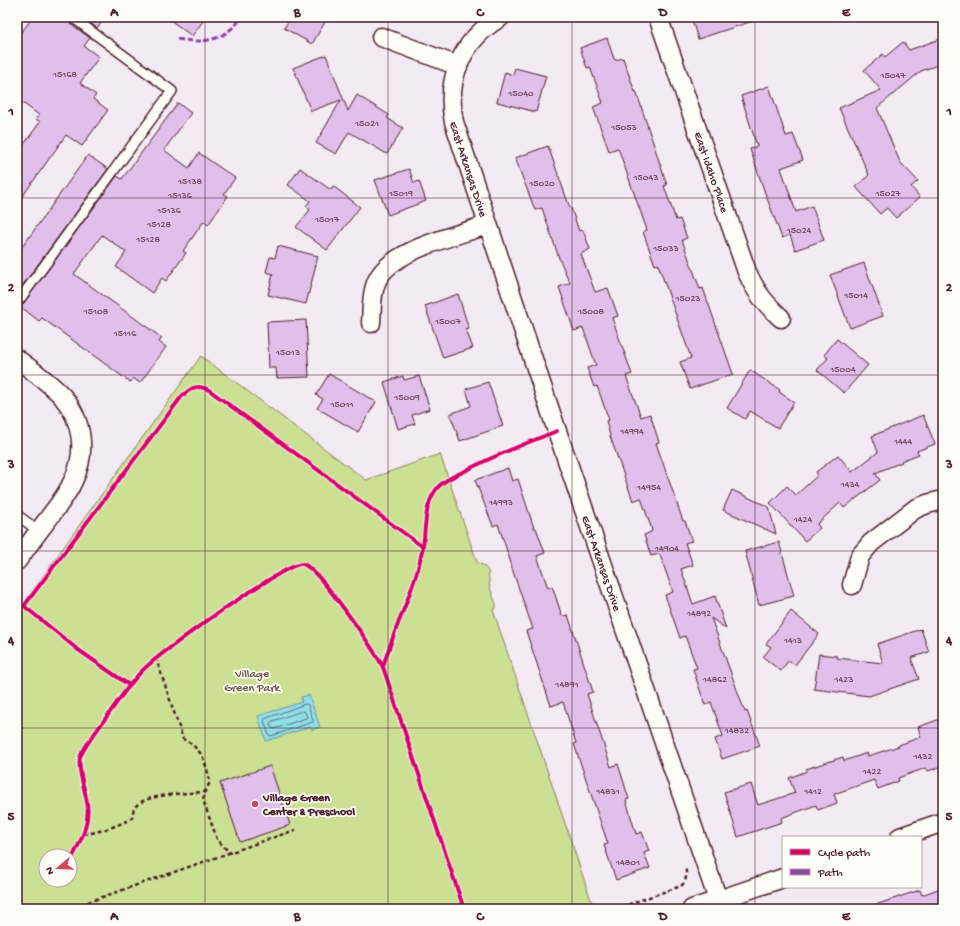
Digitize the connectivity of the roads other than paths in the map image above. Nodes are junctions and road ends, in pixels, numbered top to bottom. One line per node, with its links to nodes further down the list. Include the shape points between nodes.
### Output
1 (72, 17): 7 (lane, via 172,91)
2 (501, 17): 5 (street, East Arkansas Drive, via 475,38)
3 (658, 17): 8 (street, East Idaho Place, via 747,272 759,296)
4 (381, 37): 5 (street)
5 (458, 66): 6 (street, East Arkansas Drive, via 451,91 452,114)
6 (487, 225): 9 (street, East Arkansas Drive, via 413,251 388,265 375,285); 19 (street, East Arkansas Drive)
7 (17, 303)
8 (781, 318)
9 (371, 323)
10 (17, 359): 13 (street, via 63,397 77,421 82,443 81,460 73,481)
11 (943, 500): 15 (street, via 915,509 871,543 860,556)
12 (17, 515): 13 (lane)
13 (39, 531): 14 (street)
14 (17, 561)
15 (852, 585)
16 (942, 824): 17 (street)
17 (903, 836)
18 (782, 878): 19 (street)
19 (718, 900): 20 (street)
20 (692, 909)

